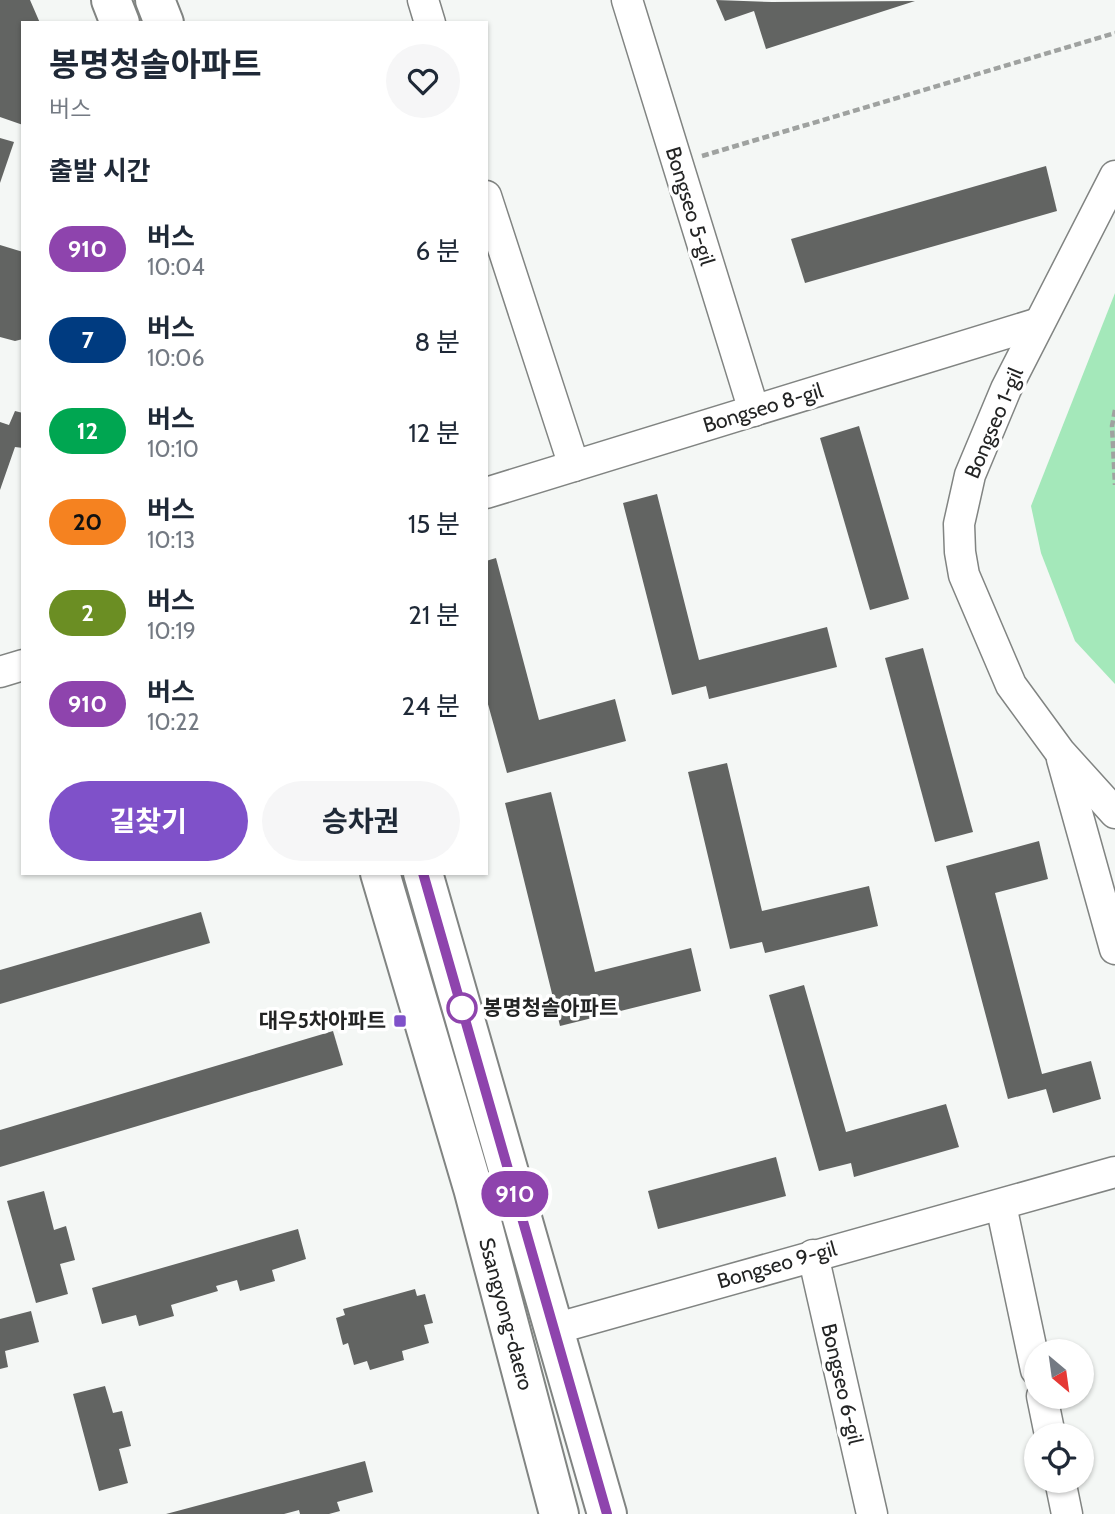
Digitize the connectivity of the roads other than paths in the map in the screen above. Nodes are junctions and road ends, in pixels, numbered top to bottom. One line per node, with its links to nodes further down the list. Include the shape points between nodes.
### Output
1 (111, 0): 5 (main road)
2 (155, 0): 6 (main road)
3 (423, 0): 7 (street)
4 (627, 0): 11 (street, Bongseo 5-gil)
5 (119, 21)
6 (163, 21)
7 (429, 21)
8 (1115, 176): 10 (street, Bongseo 1-gil)
9 (488, 202): 12 (street)
10 (1039, 323): 11 (street, Bongseo 8-gil); 16 (street, Bongseo 1-gil, via 970,475 960,524 960,552 964,575 1011,685)
11 (754, 411): 12 (street, Bongseo 8-gil)
12 (574, 466): 13 (street, Bongseo 8-gil)
13 (488, 492)
14 (21, 666): 15 (street)
15 (0, 672)
16 (1060, 752): 17 (street, Bongseo 1-gil); 20 (street)
17 (1115, 813)
18 (381, 875): 27 (main road, Ssangyong-daero, via 472,1188)
19 (424, 875): 24 (main road, Ssangyong-daero)
20 (1115, 948)
21 (1115, 1172): 22 (street, Bongseo 9-gil)
22 (1001, 1205): 23 (street, Bongseo 9-gil); 25 (street)
23 (813, 1255): 24 (street, Bongseo 9-gil); 29 (street, Bongseo 6-gil)
24 (554, 1329): 28 (main road, Ssangyong-daero)
25 (1029, 1339)
26 (1063, 1493): 30 (street)
27 (559, 1514)
28 (607, 1514)
29 (872, 1514)
30 (1067, 1514)

